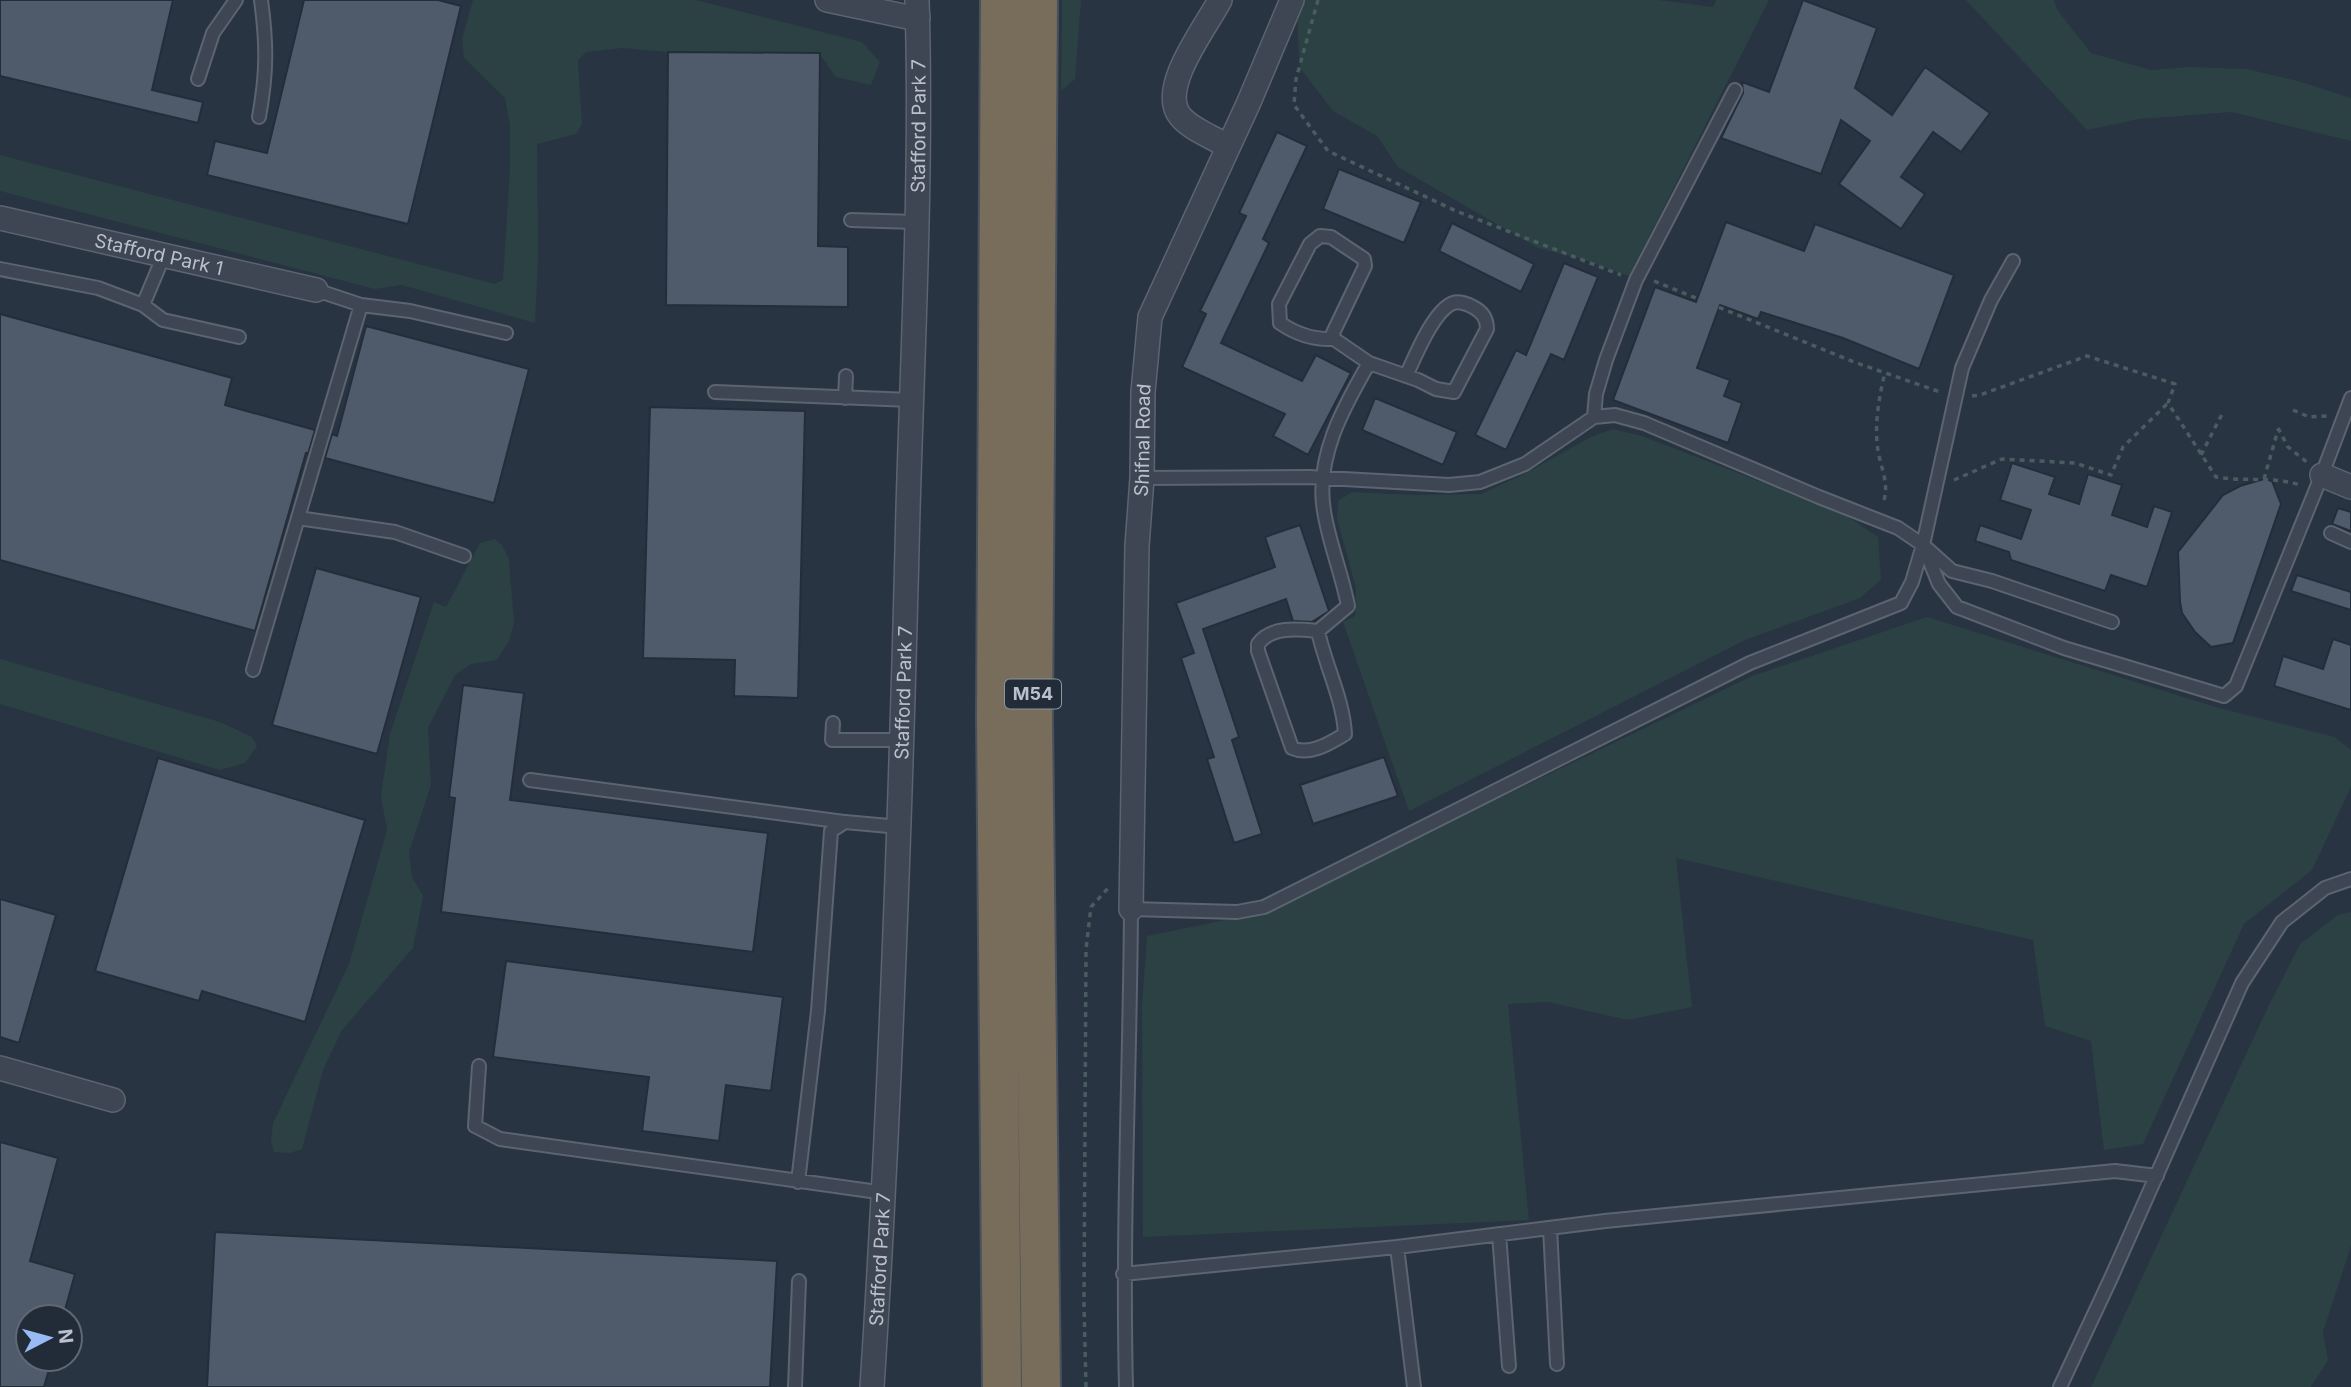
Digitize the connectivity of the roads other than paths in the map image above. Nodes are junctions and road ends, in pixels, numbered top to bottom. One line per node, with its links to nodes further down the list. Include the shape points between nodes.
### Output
1 (236, 0): 9 (lane, via 213,33)
2 (261, 0): 11 (lane, via 267,57)
3 (827, 0): 8 (street, via 908,17)
4 (1000, 0): 67 (highway, M54, via 996,731)
5 (1038, 0): 68 (highway, M54, via 1033,720)
6 (1220, 0): 12 (street, via 1179,74 1174,102 1187,122)
7 (1292, 0): 12 (street, Shifnal Road)
8 (918, 8): 15 (street, Stafford Park 7)
9 (198, 79)
10 (1735, 90): 32 (lane, via 1637,278 1606,360)
11 (259, 117)
12 (1227, 146): 34 (street, Shifnal Road, via 1150,317)
13 (0, 218): 16 (street, Stafford Park 1)
14 (851, 220): 15 (lane)
15 (916, 222): 31 (street, Stafford Park 7)
16 (164, 256): 19 (street, Stafford Park 1); 20 (lane)
17 (2013, 261): 40 (lane, via 1962,368)
18 (0, 269): 20 (lane, via 98,288)
19 (316, 290): 21 (lane)
20 (143, 305): 23 (lane, via 163,320)
21 (361, 305): 22 (lane); 37 (lane)
22 (506, 333)
23 (239, 337)
24 (1334, 339): 24 (lane, via 1336,324 1365,266 1360,255 1321,236 1310,243 1279,304 1280,323 1318,340); 25 (lane)
25 (1369, 363): 27 (lane); 35 (lane, via 1328,444)
26 (846, 376): 29 (lane)
27 (1406, 376): 27 (lane, via 1454,392 1487,329 1483,314 1475,307 1451,304 1436,319)
28 (715, 392): 29 (lane)
29 (845, 398): 31 (lane)
30 (2351, 398): 33 (lane)
31 (911, 400): 46 (street, Stafford Park 7)
32 (1594, 417): 35 (lane, via 1525,464 1480,482 1449,485); 40 (lane, via 1615,415 1644,423 1898,528)
33 (2314, 472): 36 (street); 40 (lane, via 2236,685 2224,696 2064,648 1957,607 1939,584)
34 (1142, 478): 35 (lane); 51 (street, Shifnal Road)
35 (1324, 478): 43 (lane, via 1324,511 1348,606)
36 (2351, 487)
37 (298, 518): 41 (lane, via 395,532); 44 (lane)
38 (2331, 533): 39 (lane)
39 (2351, 542)
40 (1923, 545): 42 (lane, via 1952,570); 51 (lane, via 1900,603 1750,663 1264,907 1237,912)
41 (464, 556)
42 (2112, 622)
43 (1318, 631): 43 (lane, via 1345,734 1301,752 1292,748 1258,644 1272,632)
44 (253, 670)
45 (832, 723): 46 (lane, via 832,740)
46 (902, 740): 49 (street, Stafford Park 7)
47 (530, 780): 48 (lane)
48 (845, 822): 49 (lane); 56 (lane, via 831,831)
49 (900, 827): 57 (street, Stafford Park 7)
50 (2351, 879): 55 (lane, via 2325,888 2282,922 2264,947 2242,983)
51 (1131, 909): 61 (lane)
52 (479, 1066): 56 (lane, via 475,1126 500,1139)
53 (0, 1068): 54 (street)
54 (113, 1100)
55 (2157, 1176): 58 (lane, via 2115,1171); 71 (lane)
56 (799, 1182): 57 (lane)
57 (885, 1193): 66 (street, Stafford Park 7)
58 (1550, 1228): 59 (lane); 63 (lane)
59 (1499, 1234): 60 (lane); 64 (lane)
60 (1397, 1247): 61 (lane); 70 (lane)
61 (1123, 1274): 69 (lane)
62 (799, 1281): 65 (lane)
63 (1557, 1364)
64 (1509, 1366)
65 (795, 1387)
66 (873, 1387)
67 (1002, 1387)
68 (1041, 1387)
69 (1126, 1387)
70 (1414, 1387)
71 (2060, 1387)

